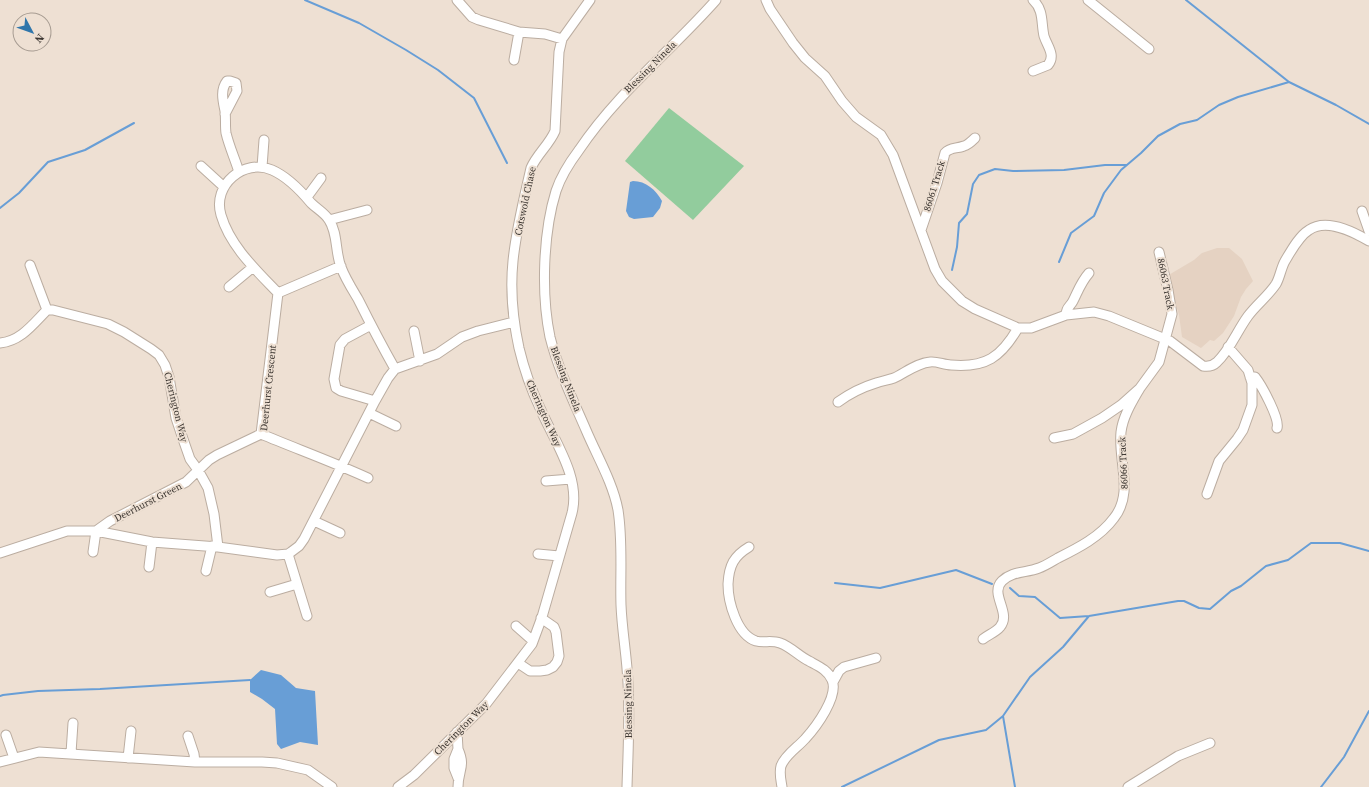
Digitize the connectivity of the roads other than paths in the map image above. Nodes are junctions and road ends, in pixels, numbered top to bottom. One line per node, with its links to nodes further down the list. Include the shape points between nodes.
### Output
1 (457, 0): 7 (street, via 472,17)
2 (590, 0): 8 (street, Cotswold Chase)
3 (716, 0): 99 (street, Blessing Ninela, via 625,92 587,138 568,166 556,190 545,253 544,274 550,336 617,508 620,530 621,607 628,682)
4 (766, 0): 24 (street, via 805,58 818,69 856,117 880,135 887,144)
5 (1033, 0): 11 (street, via 1042,15 1045,38 1051,56 1048,65)
6 (1088, 0): 9 (street)
7 (519, 32): 8 (street, via 545,34); 10 (street)
8 (562, 39): 38 (street, Cotswold Chase, via 559,52 555,131 531,168 513,261)
9 (1149, 49)
10 (514, 60)
11 (1033, 71)
12 (225, 114): 17 (street, via 226,135)
13 (975, 138): 24 (street, 86061 Track, via 965,146 953,148 945,153)
14 (264, 140): 16 (street)
15 (201, 166): 19 (street)
16 (262, 167): 17 (street); 20 (street, via 273,170)
17 (239, 172): 19 (street)
18 (321, 178): 20 (street)
19 (224, 187): 30 (street, via 219,201 221,215 233,240)
20 (307, 197): 23 (street)
21 (367, 210): 23 (street)
22 (1362, 211): 25 (street)
23 (329, 220): 29 (street)
24 (921, 230): 40 (street, via 935,268 952,292 975,309)
25 (1369, 231)
26 (1369, 241): 44 (street, via 1340,227 1322,225 1308,230 1285,262 1275,285 1247,318)
27 (1159, 252): 42 (street, 86063 Track, via 1172,314)
28 (30, 265): 35 (street)
29 (341, 266): 33 (street); 39 (street)
30 (253, 267): 32 (street); 33 (street)
31 (1089, 273): 34 (street, via 1079,286)
32 (229, 287)
33 (278, 293): 54 (street, Deerhurst Crescent)
34 (1072, 303): 36 (street, via 1077,305); 37 (street, via 1066,309)
35 (47, 310): 43 (street, via 23,334 14,340); 57 (street, Cherington Way, via 108,324 159,355 169,377 176,418 183,439 190,459)
36 (1079, 312): 37 (street); 42 (street, via 1109,316)
37 (1066, 315): 40 (street, via 1031,328)
38 (514, 322): 45 (street, via 462,337 437,354); 59 (street, Cherington Way, via 530,384)
39 (371, 325): 46 (street); 49 (street, via 342,342 338,350 334,379 336,388 341,391)
40 (1018, 328): 50 (street, via 1006,345 985,362 971,366 930,362 892,379 858,390)
41 (414, 331): 45 (street)
42 (1165, 339): 44 (street, via 1207,367 1216,363); 48 (street, 86066 Track, via 1159,362)
43 (0, 343)
44 (1228, 347): 47 (street, via 1248,370)
45 (420, 361): 46 (street)
46 (395, 369): 49 (street)
47 (1250, 377): 53 (street, via 1255,377 1263,389 1277,421); 61 (street, via 1252,405 1249,417 1237,439 1219,461)
48 (1140, 388): 55 (street, 86066 Track, via 1102,418 1073,434); 80 (street, 86066 Track, via 1124,419 1121,432 1125,488 1118,512 1096,536 1078,548 1031,571 1009,576 1000,584 997,588 1003,623 996,631)
49 (375, 402): 51 (street)
50 (838, 402)
51 (369, 413): 52 (street); 56 (street)
52 (396, 426)
53 (1277, 428)
54 (261, 434): 56 (street, Deerhurst Crescent); 57 (street, Deerhurst Green, via 217,455)
55 (1054, 438)
56 (341, 466): 58 (street, Deerhurst Crescent); 62 (street)
57 (198, 470): 63 (street, Deerhurst Green, via 186,482 110,521); 66 (street, Cherington Way, via 208,488 214,514)
58 (368, 478)
59 (571, 479): 60 (street); 72 (street, Cherington Way, via 574,504)
60 (546, 481)
61 (1207, 494)
62 (314, 521): 64 (street); 70 (street, via 304,540)
63 (96, 531): 65 (street); 68 (street); 69 (street, via 67,531)
64 (340, 533)
65 (152, 542): 66 (street); 73 (street)
66 (215, 546): 70 (street); 74 (street)
67 (749, 546): 84 (street, via 734,558 728,579 728,593 739,626 753,640 782,644 821,668 830,675)
68 (93, 552)
69 (0, 553)
70 (288, 554): 75 (street)
71 (538, 554): 72 (street)
72 (559, 556): 78 (street, Cherington Way)
73 (149, 567)
74 (206, 571)
75 (297, 584): 76 (street); 77 (street)
76 (270, 592)
77 (306, 616)
78 (541, 618): 81 (street, Cherington Way); 83 (street, via 554,627 556,632 559,656 557,662 553,667 540,671 530,671)
79 (516, 626): 81 (street)
80 (982, 639)
81 (533, 641): 83 (street, Cherington Way)
82 (876, 658): 84 (street, via 844,667)
83 (518, 663): 87 (street, Cherington Way, via 486,704)
84 (833, 682): 100 (street, via 829,704 818,723 781,765)
85 (73, 724): 91 (street)
86 (131, 731): 93 (street)
87 (457, 732): 96 (street, via 458,750 454,768); 98 (street, Cherington Way, via 414,775)
88 (6, 735): 92 (street)
89 (188, 736): 95 (street)
90 (1210, 743): 101 (street, via 1178,756)
91 (71, 753): 92 (street, via 39,752); 93 (street)
92 (14, 758): 94 (street)
93 (128, 758): 95 (street)
94 (0, 762)
95 (194, 762): 97 (street, via 277,763 308,770)
96 (458, 782)
97 (332, 787)
98 (398, 787)
99 (627, 787)
100 (782, 787)
101 (1128, 787)

